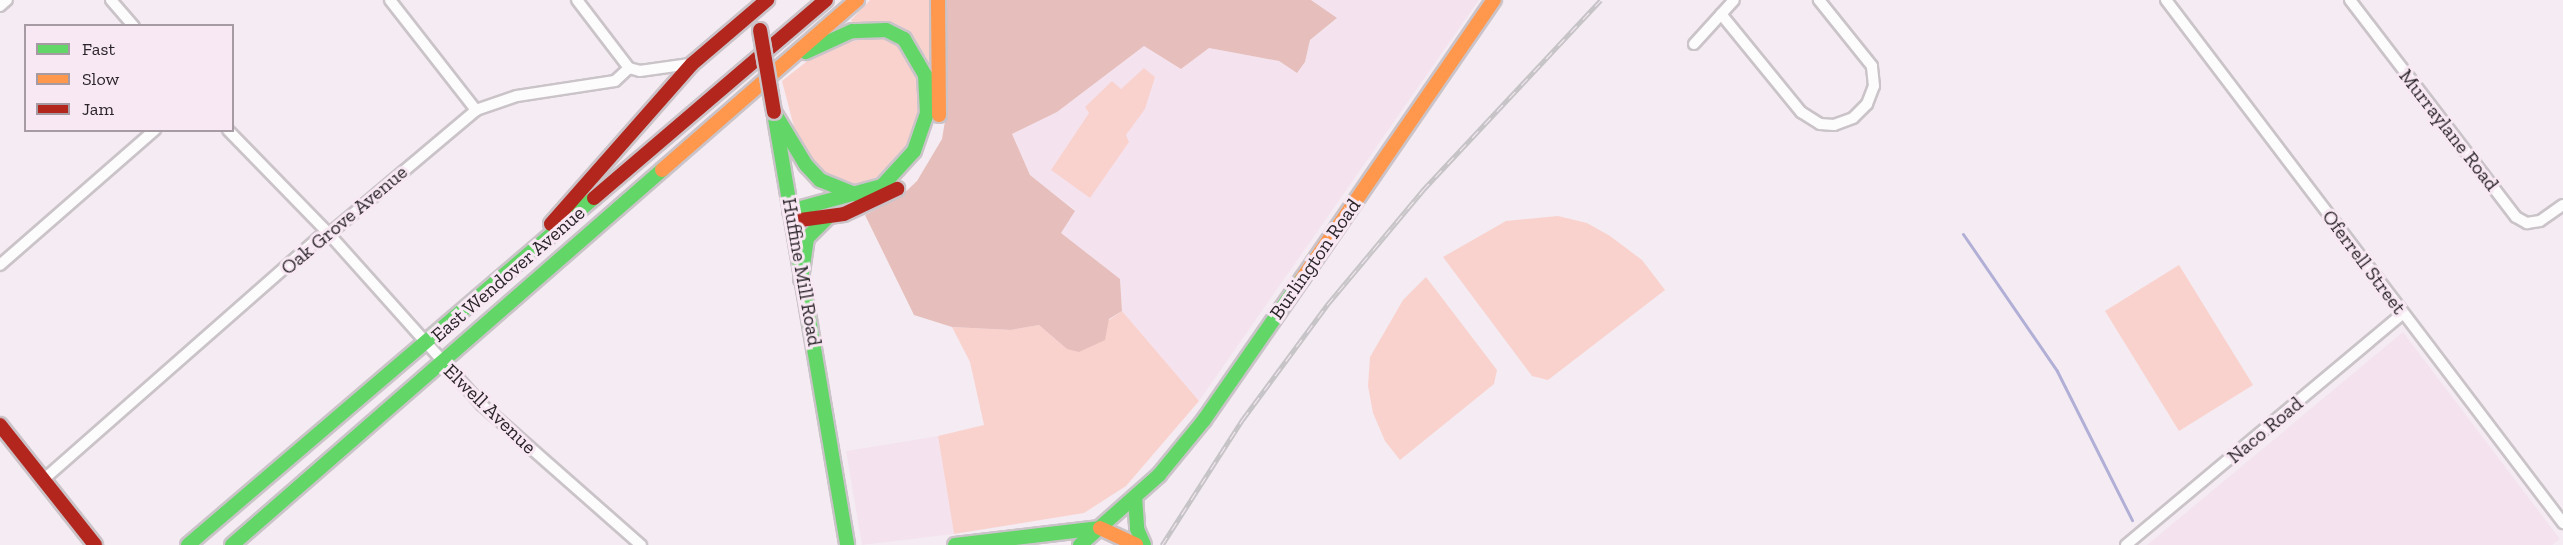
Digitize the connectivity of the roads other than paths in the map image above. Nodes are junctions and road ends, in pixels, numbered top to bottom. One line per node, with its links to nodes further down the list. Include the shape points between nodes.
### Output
1 (7, 0): 15 (street)
2 (390, 0): 23 (street)
3 (577, 0): 22 (street)
4 (741, 0): 18 (main road)
5 (826, 0): 34 (main road, East Wendover Avenue)
6 (857, 0): 20 (main road, East Wendover Avenue)
7 (938, 0): 30 (main road, via 939,114 929,149 897,189 867,207)
8 (1494, 0): 40 (main road, Burlington Road, via 1203,420)
9 (1734, 0): 16 (street)
10 (1819, 0): 16 (street, via 1872,66 1874,87 1867,104 1853,118 1834,125 1820,124 1801,112)
11 (2166, 0): 35 (street, Oferrell Street)
12 (2350, 0): 28 (street, Murraylane Road, via 2516,217 2527,223 2540,221)
13 (115, 1): 17 (street)
14 (760, 2): 18 (main road); 24 (main road, Huffine Mill Road, bridge, via 760,30)
15 (0, 6)
16 (1721, 14): 19 (street)
17 (132, 24)
18 (731, 28): 21 (main road)
19 (1694, 44)
20 (786, 61): 27 (main road, via 852,31 870,29 886,30 904,39 921,62 928,94 923,131 914,151 894,177); 37 (main road, East Wendover Avenue)
21 (692, 64): 22 (street); 34 (main road)
22 (629, 68): 23 (street, Oak Grove Avenue, via 615,81 517,96)
23 (476, 110): 31 (street, Oak Grove Avenue)
24 (774, 112): 27 (main road, via 806,165 820,180 837,190); 29 (main road, Huffine Mill Road)
25 (153, 132): 32 (street)
26 (230, 132): 31 (street, Elwell Avenue)
27 (857, 194): 29 (main road)
28 (2563, 205)
29 (792, 216): 30 (main road); 33 (main road, Huffine Mill Road)
30 (828, 217): 33 (main road, via 807,238)
31 (328, 234): 36 (street, Elwell Avenue); 39 (street, Oak Grove Avenue)
32 (0, 265)
33 (801, 279): 47 (main road, Huffine Mill Road)
34 (498, 283): 36 (main road, East Wendover Avenue)
35 (2403, 313): 41 (street, Oferrell Street); 52 (street, Naco Road)
36 (426, 344): 37 (street, Elwell Avenue); 45 (main road, East Wendover Avenue)
37 (443, 363): 43 (street, Elwell Avenue, via 505,428); 46 (main road, East Wendover Avenue)
38 (0, 425): 39 (main road)
39 (43, 480): 44 (main road)
40 (1135, 497): 42 (main road, Burlington Road); 51 (main road, via 1137,529)
41 (2563, 524)
42 (1100, 528): 48 (main road); 49 (main road, Burlington Road); 50 (main road)
43 (639, 544)
44 (95, 545)
45 (188, 545)
46 (232, 545)
47 (847, 545)
48 (955, 545)
49 (1080, 545)
50 (1136, 545)
51 (1144, 545)
52 (2126, 545)

